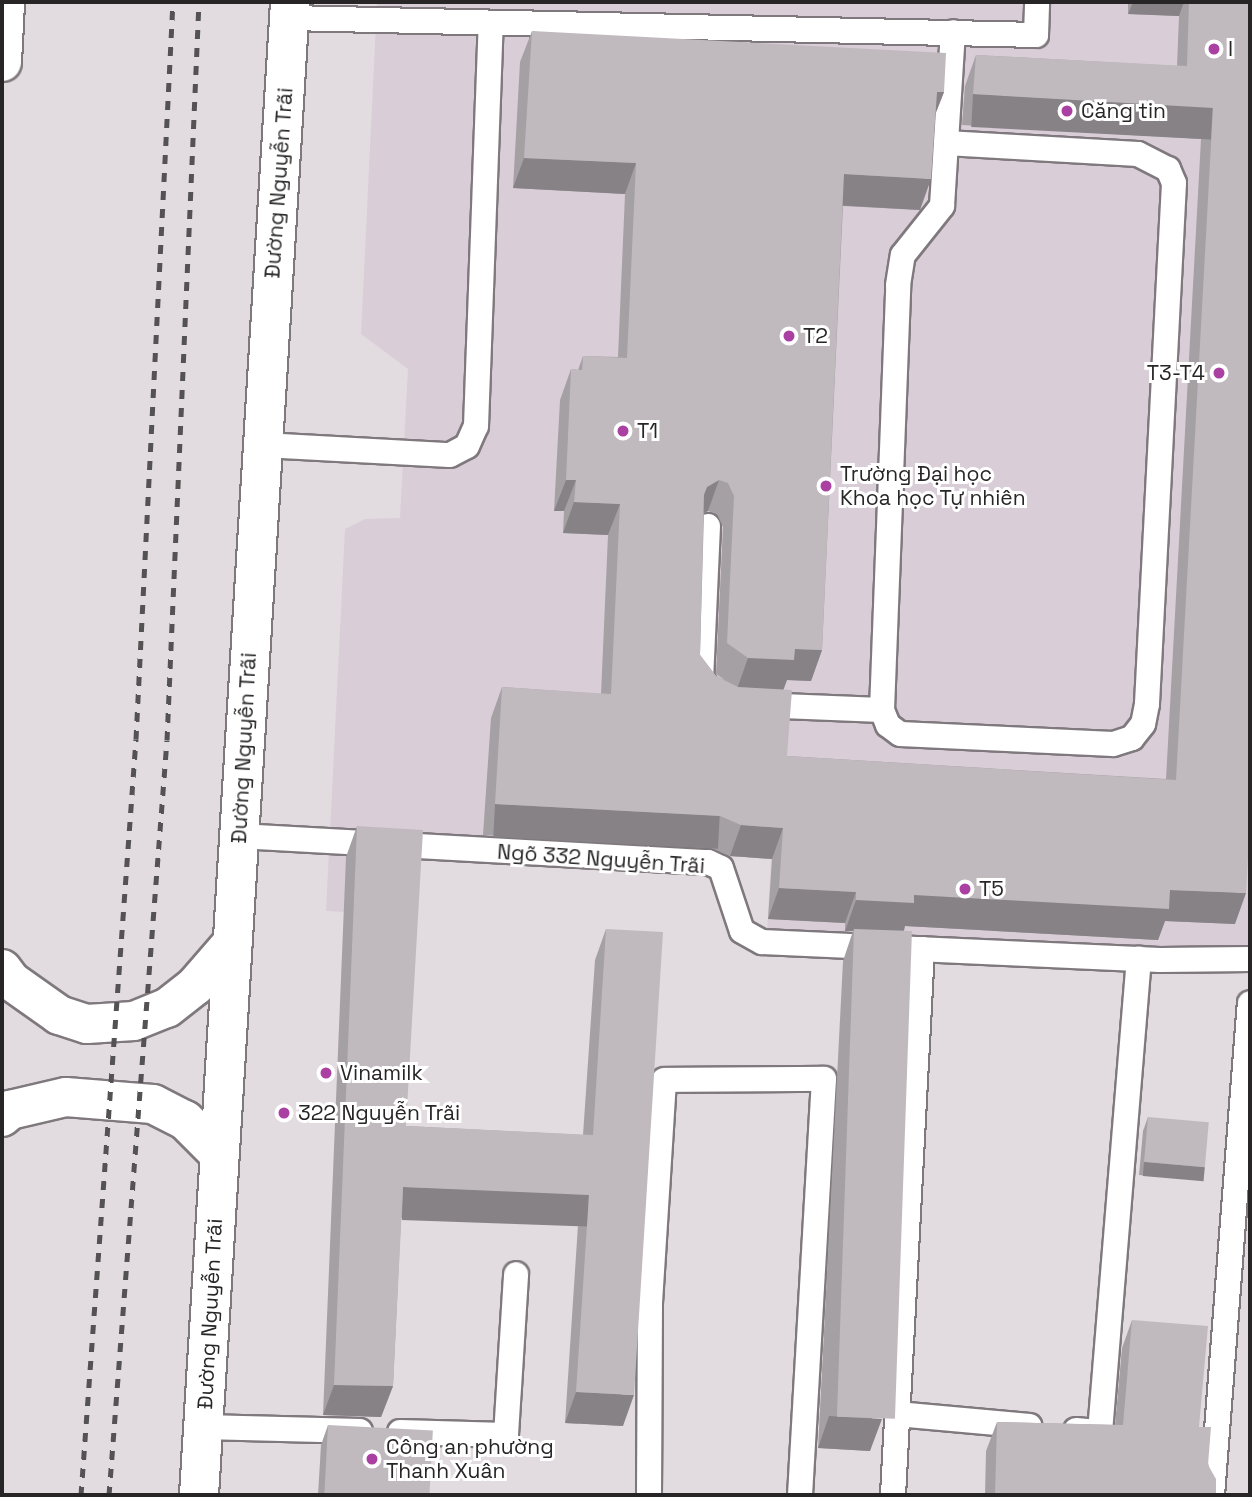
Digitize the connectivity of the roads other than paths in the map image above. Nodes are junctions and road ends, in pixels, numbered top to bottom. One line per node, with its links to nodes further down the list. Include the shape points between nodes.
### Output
1 (5, 2): 7 (main road)
2 (1037, 2): 6 (lane, via 1036,35)
3 (290, 10): 5 (lane); 9 (main road, Đường Nguyễn Trãi)
4 (581, 13): 5 (lane); 6 (lane)
5 (491, 23): 9 (lane, via 476,426 467,446 450,455)
6 (953, 33): 8 (lane)
7 (2, 62)
8 (946, 143): 11 (lane, via 942,206 903,255 898,285); 11 (lane, via 1138,154 1162,164 1174,183 1147,704 1143,724 1132,738 1113,744 900,734 888,725)
9 (263, 445): 12 (main road, Đường Nguyễn Trãi)
10 (708, 526): 11 (lane, via 701,678 712,694 733,704)
11 (882, 710)
12 (239, 836): 13 (main road, Đường Nguyễn Trãi); 14 (lane, Ngõ 332 Nguyễn Trãi, via 708,862 721,868 742,931 762,942)
13 (233, 942): 17 (main road, via 177,1001 134,1021 87,1024 59,1015 11,981); 20 (main road, Đường Nguyễn Trãi)
14 (922, 949): 15 (lane, Ngõ 332 Nguyễn Trãi); 22 (lane)
15 (1139, 959): 16 (lane, Ngõ 332 Nguyễn Trãi); 22 (lane, via 1100,1432)
16 (1250, 959)
17 (2, 969)
18 (1250, 1003): 28 (lane)
19 (2, 1116): 20 (main road, via 66,1097 153,1104 185,1120)
20 (219, 1154): 23 (main road, Đường Nguyễn Trãi)
21 (516, 1274): 23 (lane, via 506,1435)
22 (897, 1414): 27 (lane)
23 (203, 1427): 24 (main road, Đường Nguyễn Trãi)
24 (199, 1495)
25 (649, 1495): 26 (lane, via 650,1303 664,1080 824,1079)
26 (800, 1495)
27 (893, 1495)
28 (1212, 1495)

